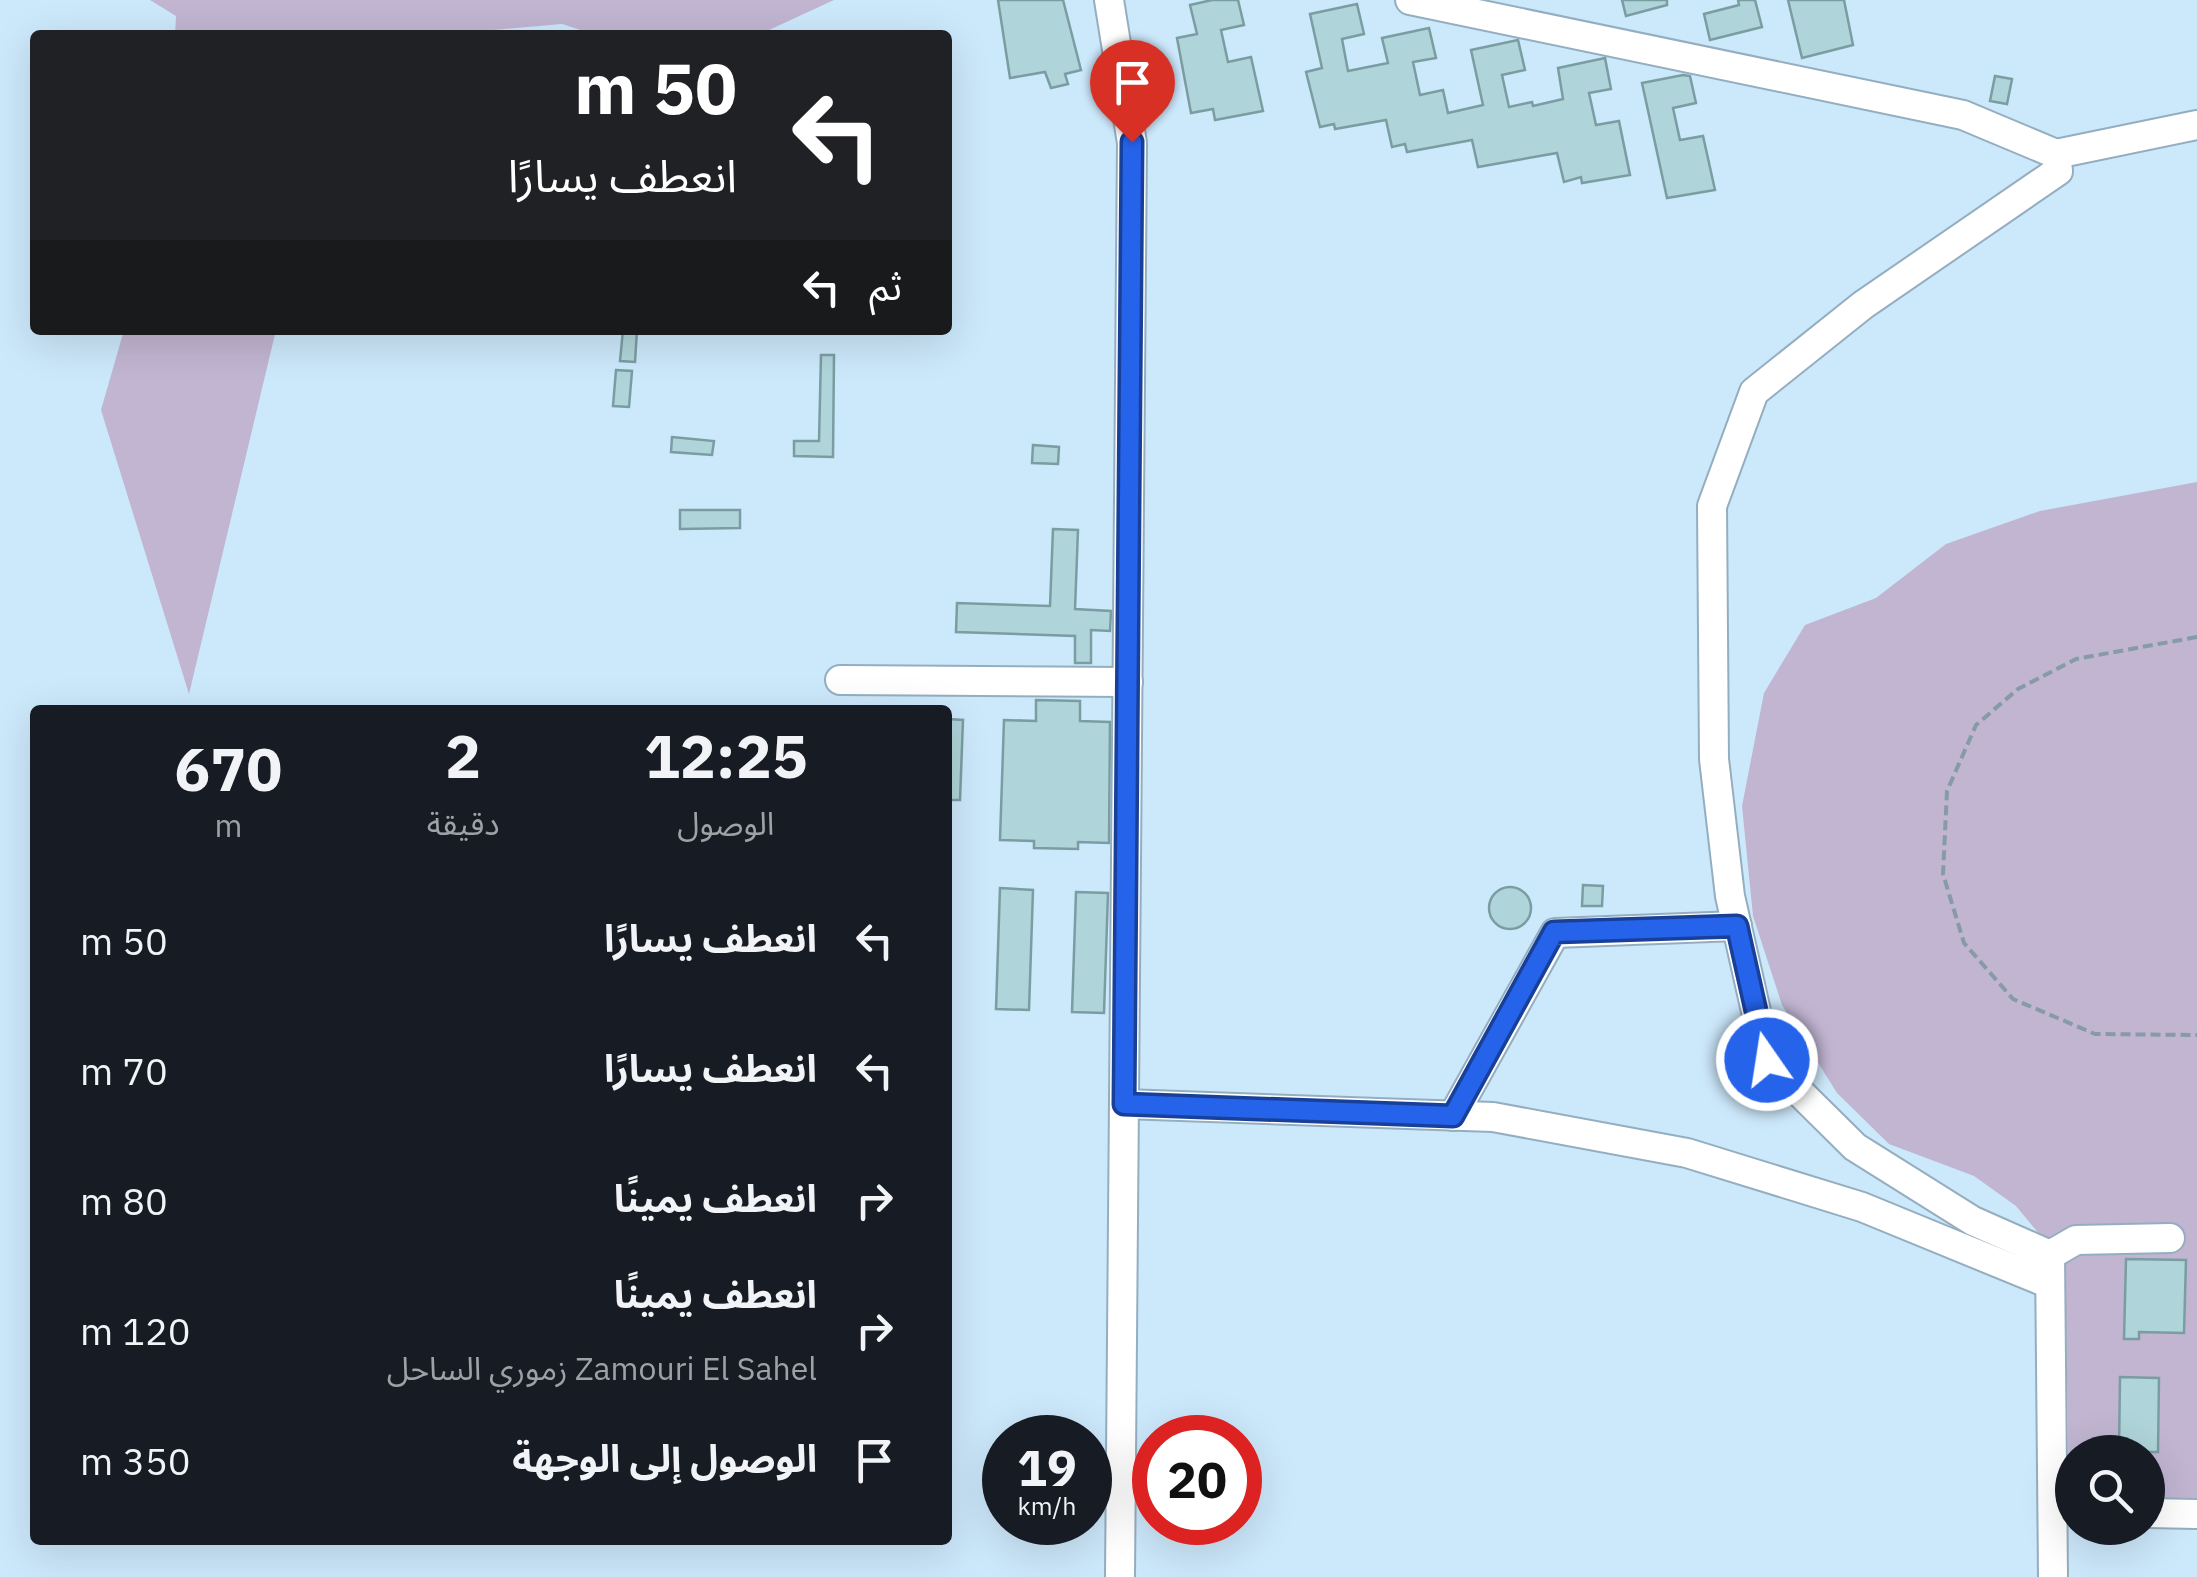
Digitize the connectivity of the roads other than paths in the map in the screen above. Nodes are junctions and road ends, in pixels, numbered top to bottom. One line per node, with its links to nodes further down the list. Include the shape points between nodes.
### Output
1 (1109, 0): 8 (street, via 1132,142)
2 (1410, 0): 4 (street, via 1962,115)
3 (2197, 125): 4 (street)
4 (2056, 154): 6 (street, via 2058,171 1863,305 1754,392 1712,506)
5 (1695, 502): 6 (street)
6 (1712, 530): 9 (street, via 1714,759)
7 (840, 680): 8 (street)
8 (1128, 682): 10 (street)
9 (1737, 926): 11 (street, via 1554,932); 13 (street, via 1767,1060 1854,1147 1972,1221)
10 (1124, 1104): 11 (street); 19 (street)
11 (1453, 1116): 14 (street, via 1493,1117 1687,1153 1862,1206)
12 (2170, 1238): 13 (street, via 2076,1240)
13 (2050, 1255): 14 (street)
14 (2050, 1284): 15 (street)
15 (2059, 1435)
16 (2165, 1514): 17 (street)
17 (2197, 1514)
18 (2058, 1545): 20 (street)
19 (1120, 1577)
20 (2053, 1577)

